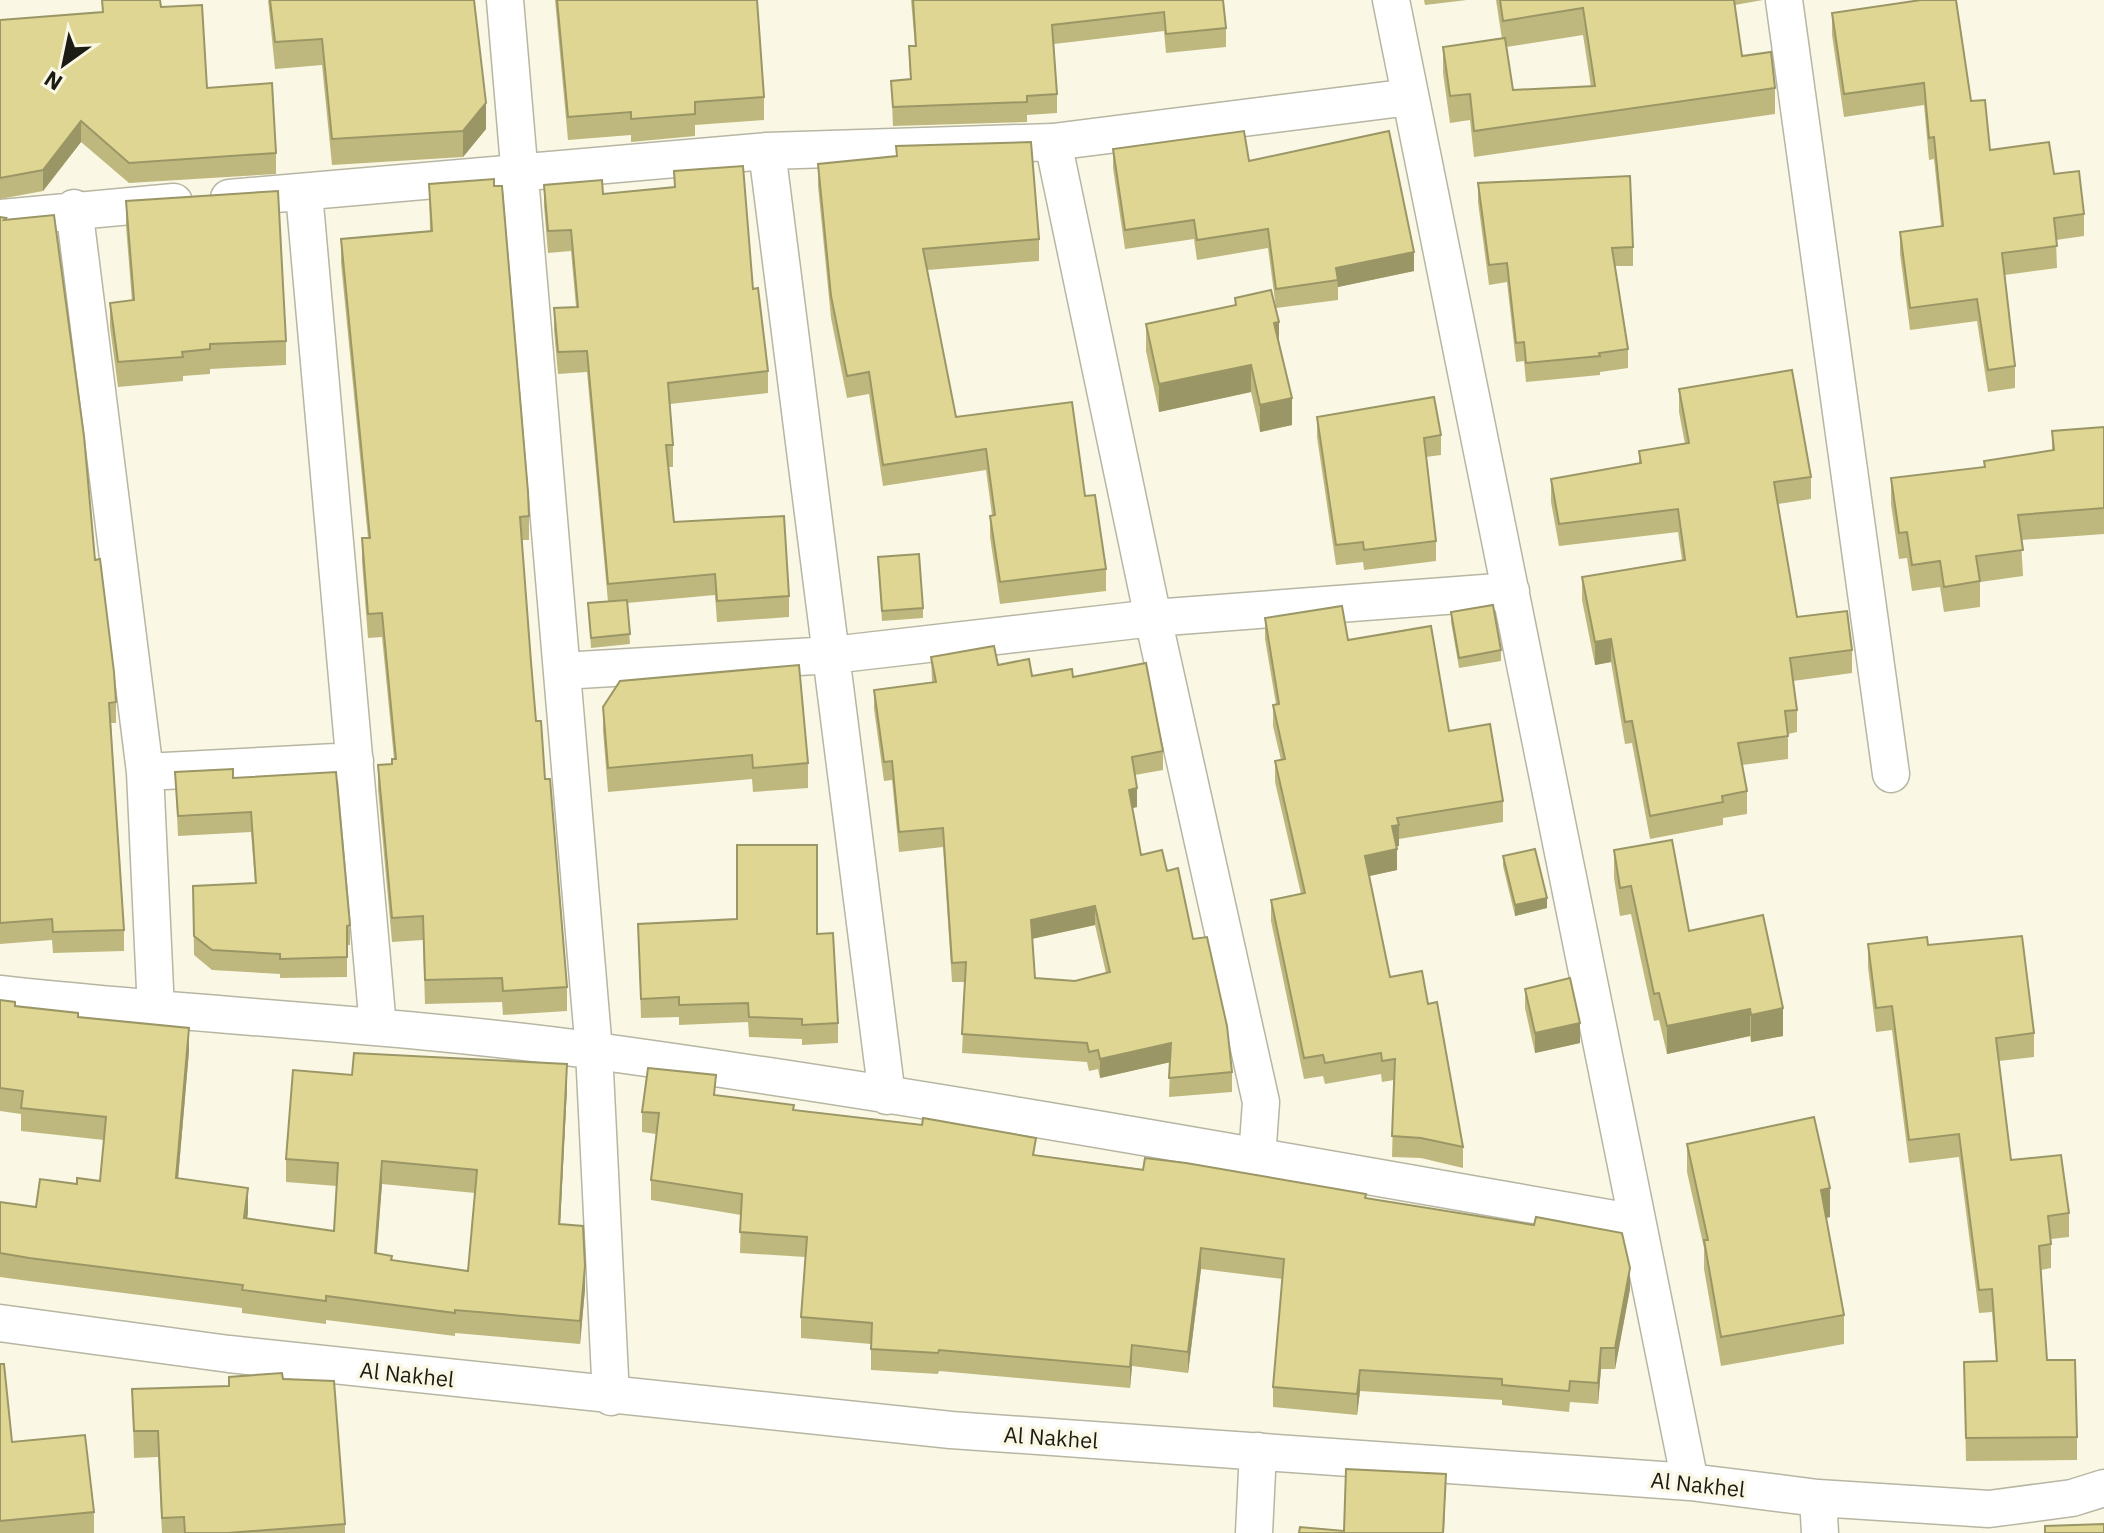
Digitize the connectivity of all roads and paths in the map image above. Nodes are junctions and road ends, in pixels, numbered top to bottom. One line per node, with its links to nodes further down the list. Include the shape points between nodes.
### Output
1 (505, 0): 7 (street)
2 (1391, 0): 4 (street)
3 (1784, 0): 17 (street)
4 (1410, 97): 5 (street); 11 (street)
5 (1053, 142): 6 (street); 12 (street)
6 (767, 151): 7 (street); 13 (street)
7 (521, 172): 8 (street); 14 (street)
8 (304, 193): 9 (street); 15 (street)
9 (74, 208): 10 (street); 16 (street)
10 (0, 218)
11 (1511, 591): 12 (street); 24 (street)
12 (1153, 618): 13 (street); 23 (street, via 1261,1102)
13 (832, 655): 14 (street); 22 (street)
14 (562, 671): 21 (street)
15 (355, 761): 16 (street); 20 (street)
16 (145, 772): 19 (street)
17 (1891, 774)
18 (0, 994): 19 (street)
19 (156, 1011): 20 (street)
20 (378, 1027): 21 (street)
21 (594, 1051): 22 (street); 26 (street)
22 (887, 1096): 23 (street)
23 (1257, 1158): 24 (street)
24 (1637, 1223): 28 (street)
25 (0, 1323): 26 (street, Al Nakhel)
26 (611, 1397): 27 (street, Al Nakhel, via 951,1430)
27 (1258, 1451): 28 (street, Al Nakhel); 31 (street)
28 (1690, 1482): 30 (street, Al Nakhel)
29 (2104, 1488): 30 (street, Al Nakhel, via 2072,1498 1989,1509)
30 (1819, 1516)
31 (1254, 1533)

